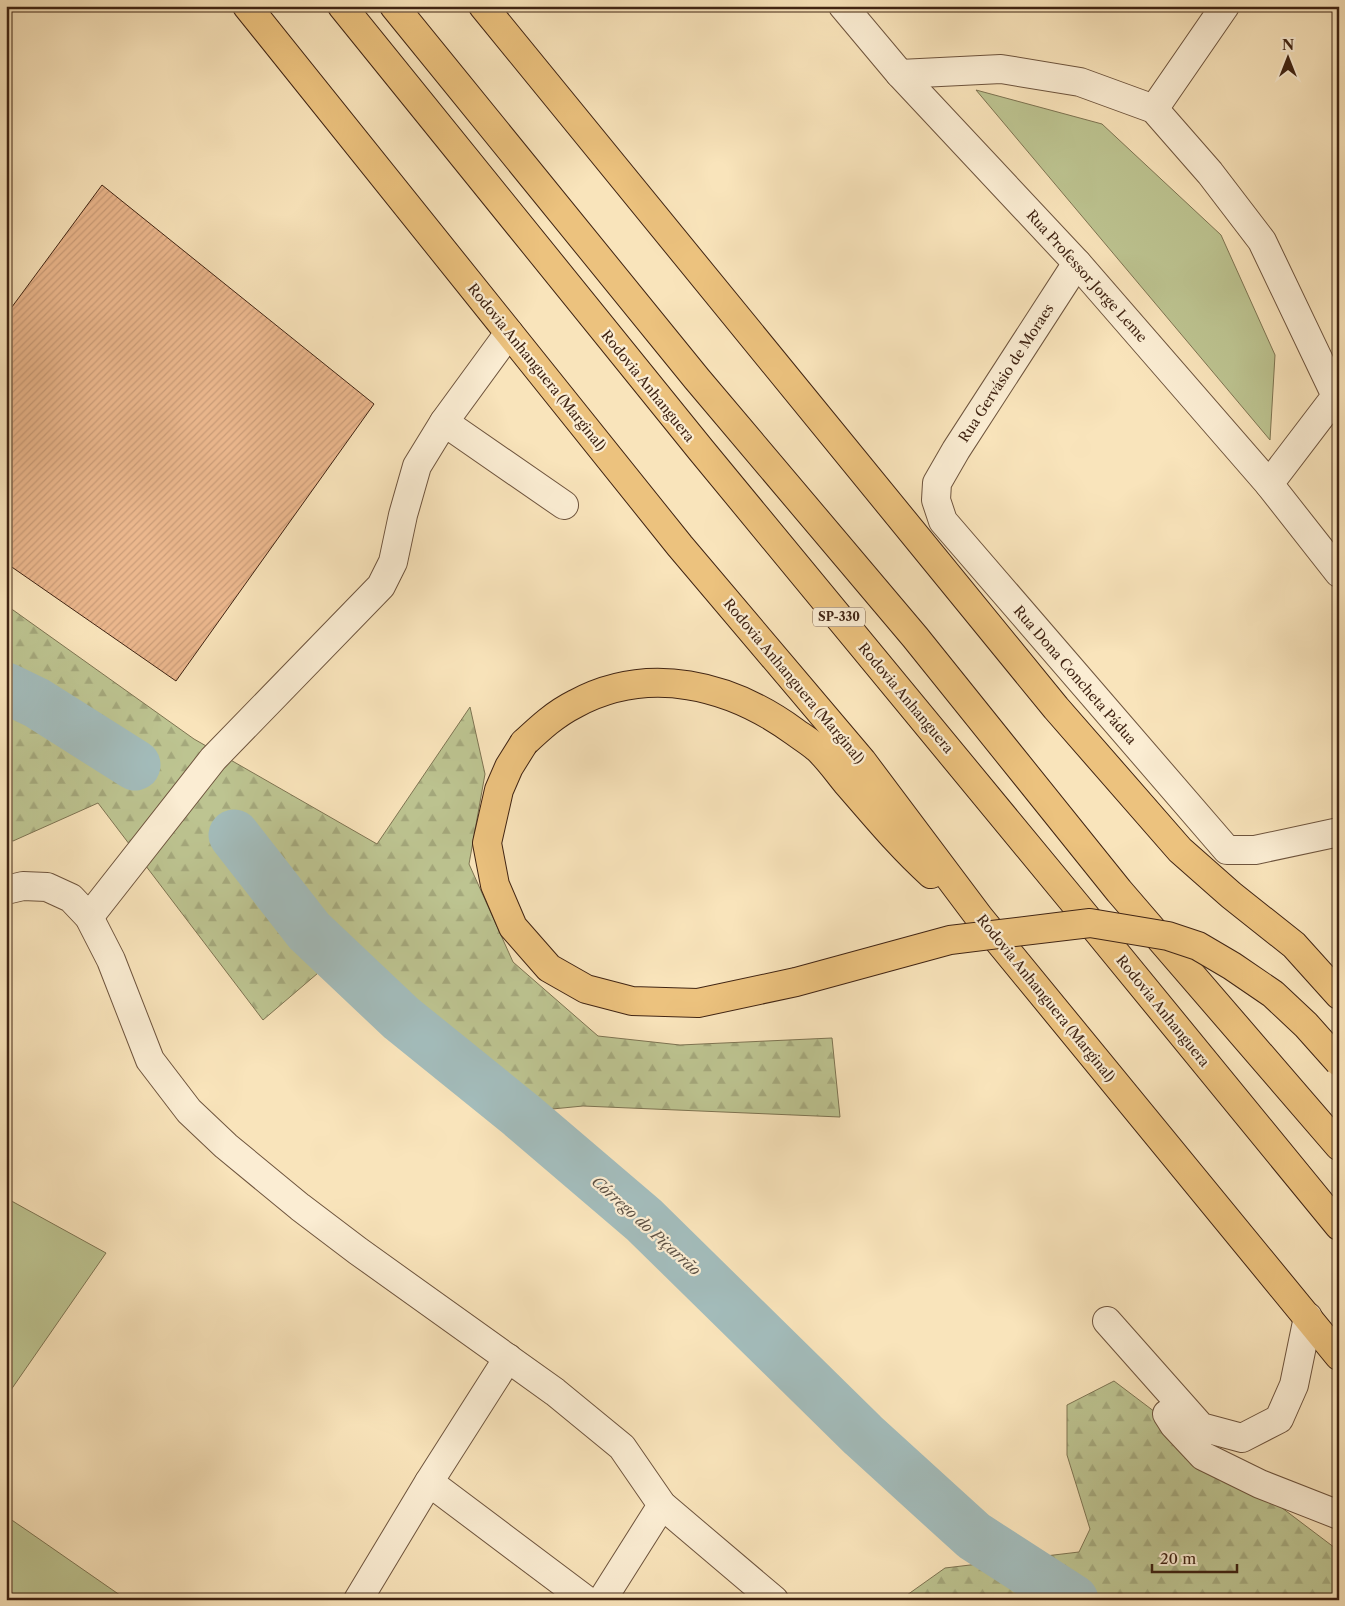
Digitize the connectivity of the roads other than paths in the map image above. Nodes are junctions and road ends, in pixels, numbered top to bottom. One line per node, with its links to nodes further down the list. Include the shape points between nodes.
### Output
1 (247, 6): 10 (highway, Rodovia Anhanguera (Marginal))
2 (342, 6): 24 (highway, Rodovia Anhanguera / SP-330, via 700,450)
3 (394, 6): 23 (highway, SP-330, via 690,371 915,637 1119,891)
4 (483, 6): 21 (highway, via 1056,708 1180,850 1231,896 1294,945)
5 (843, 6): 7 (street, Rua Professor Jorge Leme)
6 (1225, 6): 8 (street)
7 (900, 74): 8 (street, via 1000,69 1080,82); 9 (street, Rua Professor Jorge Leme)
8 (1154, 109): 11 (street, via 1210,173 1262,241)
9 (1077, 263): 13 (street, Rua Gervásio de Moraes); 14 (street, Rua Professor Jorge Leme)
10 (509, 332): 12 (street); 20 (highway, Rodovia Anhanguera (Marginal), via 680,546 862,762)
11 (1337, 394): 14 (street)
12 (444, 422): 15 (street); 19 (street, via 417,466 393,562 381,586 213,759)
13 (937, 483): 17 (street, Rua Dona Concheta Pádua, via 936,500 943,521 1227,850 1255,850)
14 (1268, 484): 16 (street, Rua Professor Jorge Leme)
15 (564, 505)
16 (1339, 574)
17 (1339, 832)
18 (6, 890): 19 (street, via 23,886 48,887 71,898)
19 (89, 917): 27 (street, via 111,960 150,1060 189,1111 300,1207)
20 (979, 917): 22 (highway, bridge, via 907,852 817,748 777,718 738,698 705,688 663,682 615,688 553,716 524,742 509,767 499,790 487,843 495,884 513,927 549,968 586,989 632,1001 698,1003 796,982 950,940 1090,923 1168,936 1198,946 1273,994); 25 (highway, Rodovia Anhanguera (Marginal))
21 (1339, 995)
22 (1339, 1062)
23 (1339, 1146)
24 (1339, 1226)
25 (1308, 1317): 26 (highway, Rodovia Anhanguera (Marginal)); 30 (street, via 1294,1384 1279,1419 1242,1438 1201,1427 1107,1321 1174,1425 1203,1456 1260,1484)
26 (1339, 1356)
27 (508, 1358): 28 (street); 29 (street, via 622,1448)
28 (429, 1482): 31 (street); 32 (street)
29 (662, 1505): 33 (street); 34 (street)
30 (1339, 1515)
31 (358, 1600)
32 (586, 1600)
33 (602, 1600)
34 (774, 1600)

